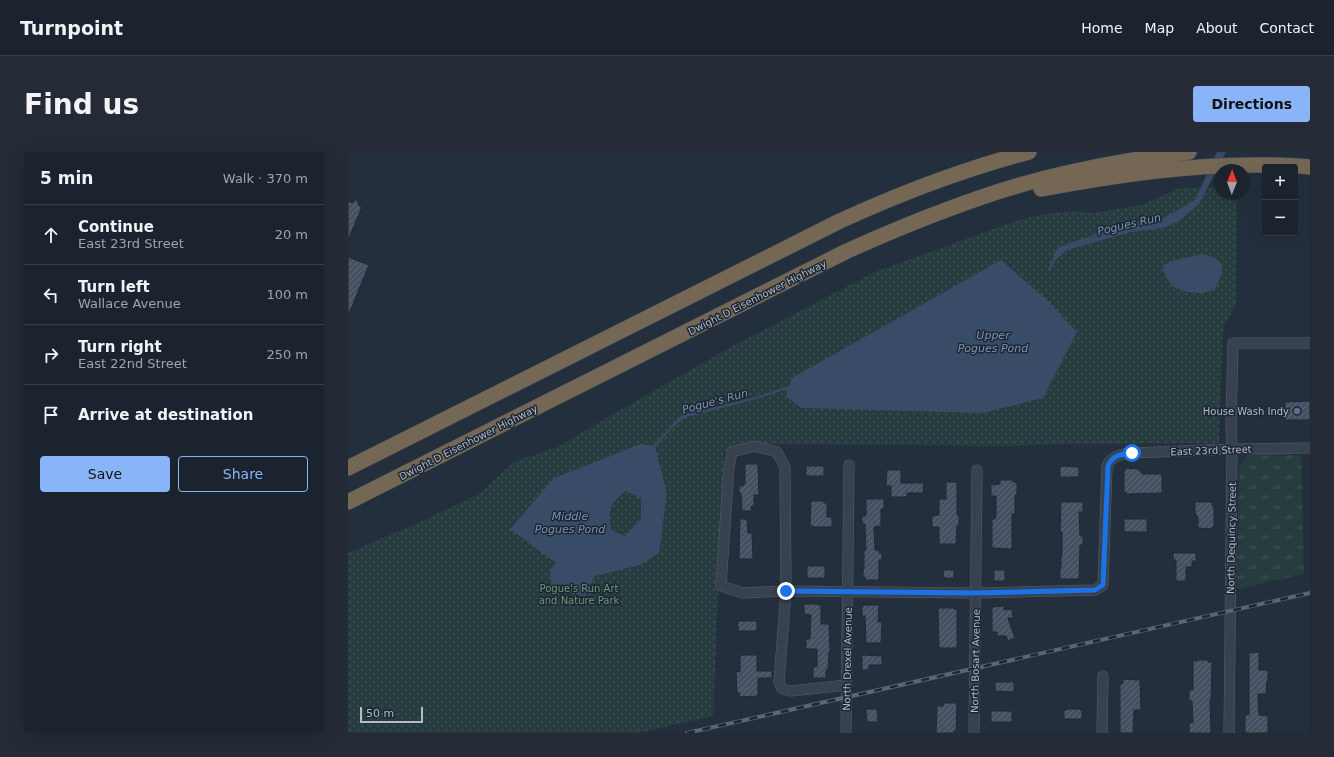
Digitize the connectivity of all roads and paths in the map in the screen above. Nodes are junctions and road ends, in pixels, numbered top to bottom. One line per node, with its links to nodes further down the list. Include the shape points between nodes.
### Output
1 (1029, 152): 9 (highway, via 944,178 840,221)
2 (1189, 152): 4 (highway, Dwight D Eisenhower Highway, via 1059,175)
3 (1310, 167): 4 (highway, via 1245,165 1143,172)
4 (948, 209): 11 (highway, Dwight D Eisenhower Highway, via 847,251)
5 (1310, 343): 7 (street, North Dequincy Street, via 1233,343)
6 (1310, 448): 7 (street, East 23rd Street)
7 (1232, 449): 14 (street, East 23rd Street, via 1121,454 1109,462 1103,585 1095,590); 20 (street, North Dequincy Street)
8 (849, 465): 13 (street, North Drexel Avenue)
9 (348, 468)
10 (977, 470): 14 (street, North Bosart Avenue)
11 (348, 502)
12 (786, 591): 12 (street, via 743,593 721,586 728,467 732,452 755,446 777,452 785,467); 13 (street); 16 (street, via 779,682 782,689 791,691)
13 (848, 591): 14 (street); 16 (street, North Drexel Avenue)
14 (976, 593): 18 (street, North Bosart Avenue)
15 (1103, 676): 19 (street)
16 (847, 685): 17 (street, North Drexel Avenue)
17 (846, 733)
18 (974, 733)
19 (1102, 733)
20 (1230, 733)

